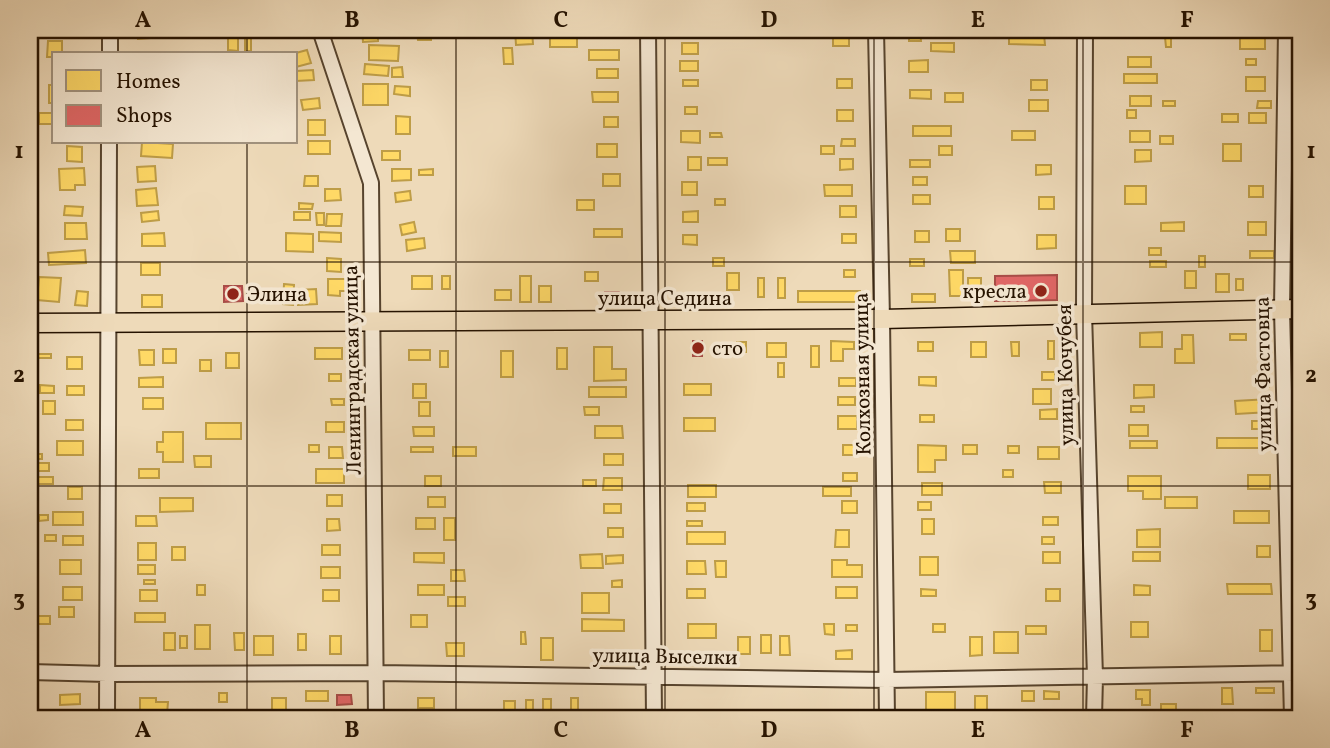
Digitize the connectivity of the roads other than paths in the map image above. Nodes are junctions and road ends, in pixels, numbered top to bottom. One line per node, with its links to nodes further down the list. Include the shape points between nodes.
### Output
1 (110, 30): 7 (street)
2 (320, 30): 14 (street, Ленинградская улица, via 371,183)
3 (648, 30): 12 (street)
4 (876, 30): 11 (street, Колхозная улица)
5 (1085, 30): 10 (street, улица Кочубея)
6 (1286, 30): 9 (street, улица Фастовца)
7 (110, 52)
8 (109, 144): 13 (street)
9 (1291, 309): 10 (main road, улица Седина); 18 (street, улица Фастовца)
10 (1084, 313): 11 (main road, улица Седина); 21 (street, улица Кочубея)
11 (882, 319): 12 (main road, улица Седина); 22 (street, Колхозная улица)
12 (650, 321): 14 (main road, улица Седина); 20 (street)
13 (108, 322): 14 (main road, улица Седина); 15 (main road, улица Седина); 19 (street)
14 (372, 322): 17 (street, Ленинградская улица)
15 (30, 323)
16 (30, 671): 19 (street, улица Выселки)
17 (376, 673): 19 (street, улица Выселки); 20 (street, улица Выселки); 24 (street, Ленинградская улица)
18 (1296, 673): 21 (street, улица Выселки); 28 (street, улица Фастовца)
19 (107, 674): 23 (street)
20 (654, 677): 22 (street, улица Выселки); 25 (street)
21 (1095, 677): 22 (street, улица Выселки); 27 (street, улица Кочубея)
22 (887, 680): 26 (street, Колхозная улица)
23 (107, 718)
24 (376, 718)
25 (654, 718)
26 (887, 718)
27 (1094, 718)
28 (1292, 718)

